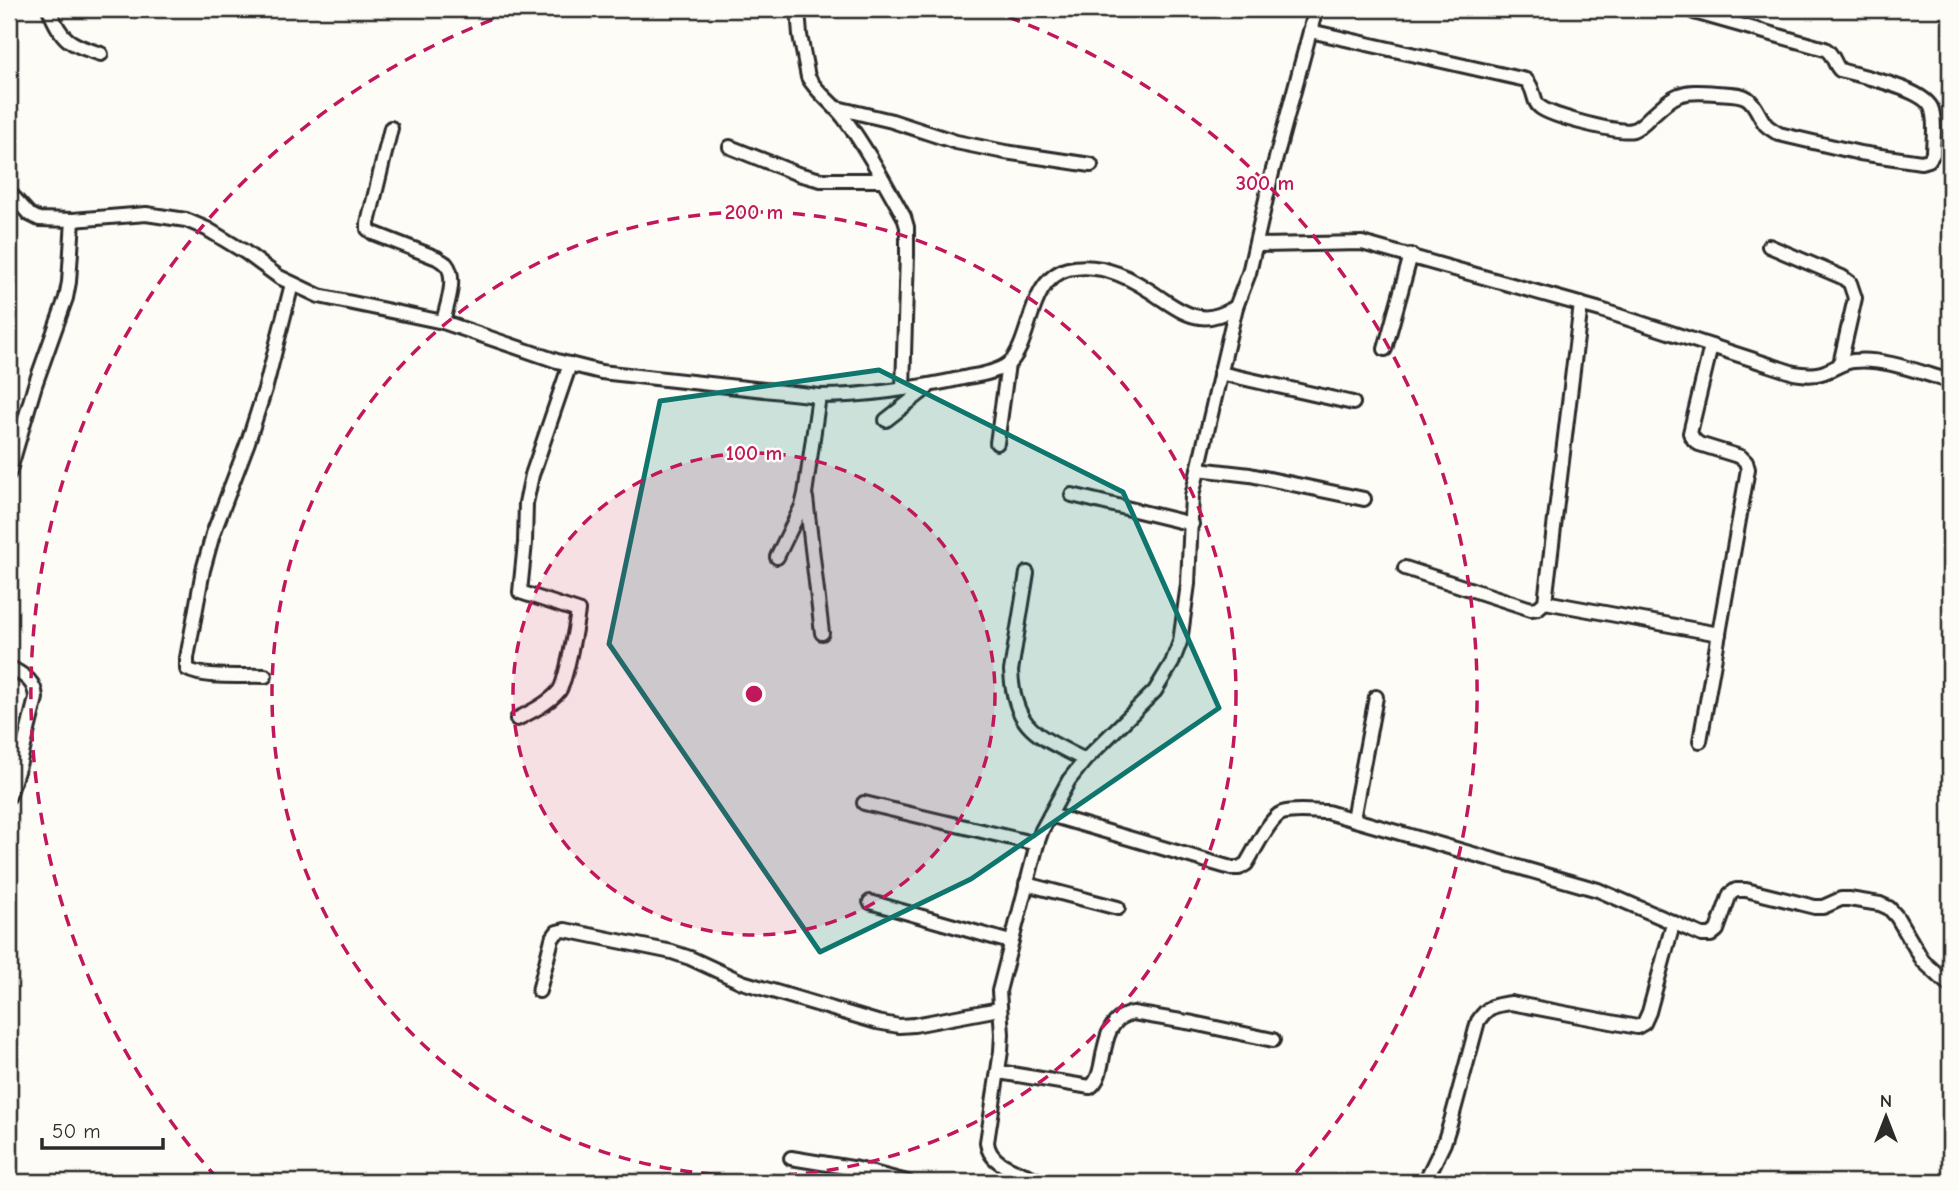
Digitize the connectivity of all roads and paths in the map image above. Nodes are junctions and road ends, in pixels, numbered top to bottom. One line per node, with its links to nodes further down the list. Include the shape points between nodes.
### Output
1 (49, 9): 6 (street, via 64,37)
2 (798, 9): 7 (street, via 808,77)
3 (1316, 9): 5 (street)
4 (1693, 12): 5 (street, via 1825,48 1840,70 1926,100 1933,111 1933,154 1922,162 1779,134 1767,127 1747,98 1692,91 1668,100 1633,130 1620,131 1542,109 1526,80)
5 (1310, 31): 14 (street)
6 (102, 54)
7 (837, 108): 10 (street, via 956,142); 11 (street)
8 (391, 128): 20 (street, via 368,229 446,264 451,284)
9 (730, 146): 11 (street, via 821,180)
10 (1091, 165)
11 (883, 180): 29 (street, via 907,228)
12 (9, 192): 13 (street, via 39,219)
13 (73, 220): 17 (street, via 146,214 186,220); 35 (street, via 68,290)
14 (1256, 245): 16 (street, via 1362,243); 19 (street)
15 (1769, 246): 25 (street, via 1850,283 1854,298)
16 (1411, 256): 18 (street); 22 (street)
17 (292, 284): 20 (street, via 319,296); 47 (street, via 267,386 213,534 187,658 187,669 193,672)
18 (1581, 304): 21 (street); 43 (street)
19 (1236, 307): 24 (street, via 1221,315 1198,317 1111,271 1089,267 1058,272 1040,292 1016,356); 26 (street)
20 (443, 322): 23 (street)
21 (1711, 346): 25 (street, via 1794,373 1825,372); 45 (street, via 1690,433 1699,444 1741,457 1748,469)
22 (1385, 349)
23 (570, 364): 30 (street, via 601,372); 49 (street, via 532,475 520,592 579,611 560,690)
24 (1008, 364): 28 (street); 33 (street)
25 (1840, 364): 27 (street, via 1881,362)
26 (1220, 373): 31 (street); 34 (street)
27 (1950, 381)
28 (928, 386): 29 (street); 32 (street)
29 (903, 390): 30 (street)
30 (819, 396): 36 (street)
31 (1353, 402)
32 (886, 421)
33 (997, 443)
34 (1198, 469): 38 (street, via 1251,475); 39 (street)
35 (9, 473)
36 (806, 494): 40 (street); 44 (street)
37 (1072, 495): 39 (street)
38 (1364, 499)
39 (1192, 524): 52 (street, via 1182,630 1172,663 1155,691)
40 (777, 557)
41 (1405, 568): 43 (street, via 1531,610)
42 (1027, 573): 52 (street, via 1011,671 1020,714 1036,734)
43 (1545, 602): 45 (street)
44 (822, 633)
45 (1719, 634): 50 (street)
46 (9, 667): 51 (street, via 36,688 36,706)
47 (265, 676)
48 (1377, 697): 56 (street)
49 (517, 719)
50 (1700, 741)
51 (14, 760): 53 (street)
52 (1085, 760): 55 (street)
53 (9, 796)
54 (864, 803): 57 (street)
55 (1049, 815): 56 (street, via 1231,868 1246,864 1280,814 1327,812); 57 (street)
56 (1353, 819): 61 (street, via 1598,890)
57 (1037, 844): 58 (street)
58 (1026, 884): 60 (street); 62 (street)
59 (870, 902): 62 (street)
60 (1118, 908)
61 (1673, 924): 63 (street, via 1711,936 1736,890 1815,907 1841,899 1880,904 1897,917 1923,961); 71 (street, via 1649,1012 1637,1027 1511,1003 1485,1010 1444,1143)
62 (1010, 942): 65 (street)
63 (1950, 986)
64 (539, 991): 65 (street, via 552,939 565,930 672,952 743,982 877,1022 914,1025)
65 (999, 1009): 67 (street)
66 (1273, 1040): 67 (street, via 1133,1013 1116,1020 1098,1078 1090,1087)
67 (999, 1072): 70 (street, via 986,1142 990,1156)
68 (791, 1158): 69 (street)
69 (907, 1182)
70 (1041, 1182)
71 (1425, 1182)

